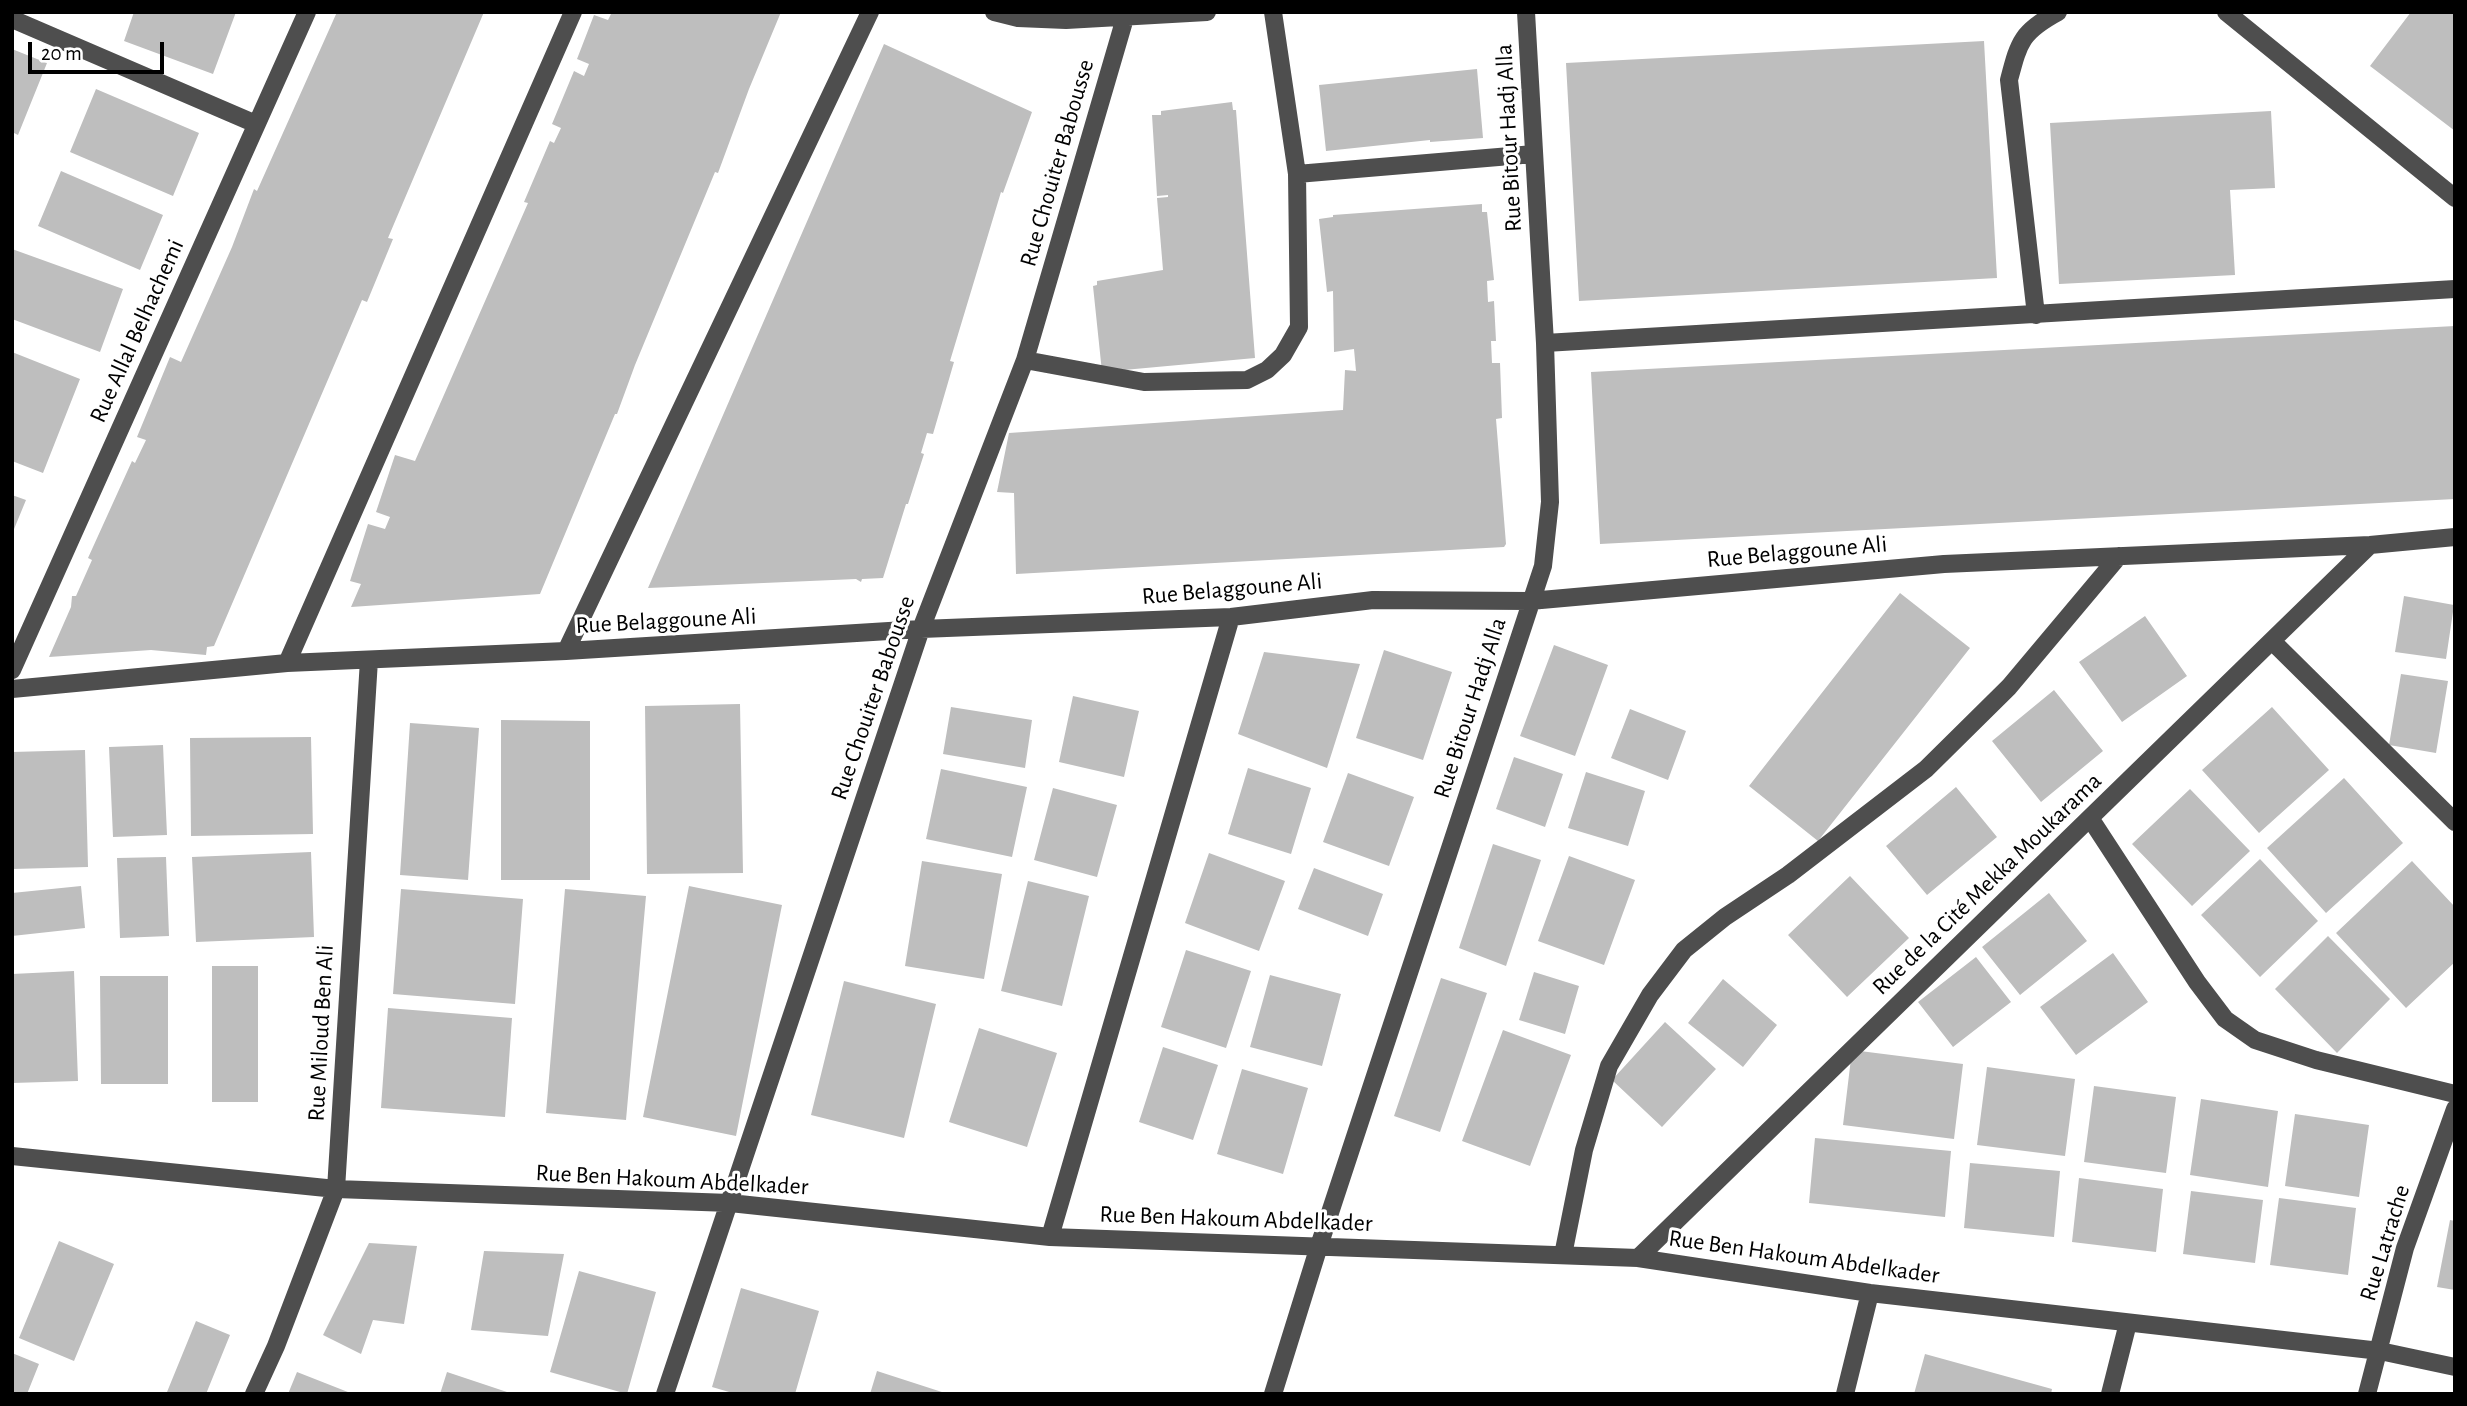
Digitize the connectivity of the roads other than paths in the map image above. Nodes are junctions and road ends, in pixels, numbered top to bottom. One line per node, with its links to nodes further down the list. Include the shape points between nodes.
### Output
1 (307, 12): 13 (street, Rue Allal Belhachemi)
2 (573, 12): 30 (street)
3 (870, 12): 28 (street)
4 (994, 12): 10 (street, via 1018,18)
5 (1207, 12): 11 (street)
6 (1273, 12): 15 (street)
7 (1526, 12): 14 (street, Rue Bitour Hadj Alla)
8 (2057, 12): 18 (street, via 2036,23 2019,43 2010,80)
9 (2226, 12): 16 (street)
10 (1066, 16): 11 (street)
11 (1125, 18): 20 (street, Rue Chouiter Babousse)
12 (12, 19): 13 (street)
13 (256, 124): 31 (street, Rue Allal Belhachemi)
14 (1534, 154): 15 (street); 19 (street, Rue Bitour Hadj Alla)
15 (1297, 174): 20 (street, via 1299,327 1283,355 1267,370 1247,380 1144,382)
16 (2455, 198)
17 (2455, 289): 18 (street)
18 (2036, 314): 19 (street)
19 (1545, 343): 24 (street, Rue Bitour Hadj Alla, via 1550,502 1543,566)
20 (1025, 360): 26 (street, Rue Chouiter Babousse)
21 (2455, 537): 22 (street, Rue Belaggoune Ali)
22 (2370, 545): 23 (street, Rue Belaggoune Ali); 27 (street, Rue de la Cité Mekka Moukarama)
23 (2119, 556): 24 (street, Rue Belaggoune Ali, via 1944,564); 42 (street, via 2009,687 1926,769 1684,950 1650,995 1609,1066 1584,1150)
24 (1531, 601): 25 (street, Rue Belaggoune Ali, via 1373,600); 41 (street, Rue Bitour Hadj Alla)
25 (1231, 617): 26 (street, Rue Belaggoune Ali); 40 (street)
26 (921, 629): 28 (street, Rue Belaggoune Ali); 39 (street, Rue Chouiter Babousse)
27 (2272, 641): 33 (street, Rue de la Cité Mekka Moukarama); 34 (street)
28 (566, 651): 29 (street, Rue Belaggoune Ali)
29 (369, 660): 30 (street, Rue Belaggoune Ali); 38 (street, Rue Miloud Ben Ali)
30 (287, 663): 32 (street, Rue Belaggoune Ali)
31 (12, 670)
32 (12, 689)
33 (2090, 818): 35 (street, via 2225,1019 2255,1040 2316,1060); 43 (street, Rue de la Cité Mekka Moukarama)
34 (2455, 822)
35 (2455, 1094)
36 (2455, 1108): 46 (street, Rue Latrache, via 2405,1248)
37 (12, 1156): 38 (street, Rue Ben Hakoum Abdelkader)
38 (336, 1189): 39 (street, Rue Ben Hakoum Abdelkader); 48 (street, Rue Miloud Ben Ali)
39 (730, 1203): 40 (street, Rue Ben Hakoum Abdelkader); 49 (street, Rue Chouiter Babousse)
40 (1050, 1237): 41 (street, Rue Ben Hakoum Abdelkader)
41 (1319, 1246): 42 (street, Rue Ben Hakoum Abdelkader); 50 (street, Rue Bitour Hadj Alla)
42 (1563, 1255): 43 (street, Rue Ben Hakoum Abdelkader)
43 (1638, 1258): 44 (street, Rue Ben Hakoum Abdelkader)
44 (1870, 1293): 45 (street, Rue Ben Hakoum Abdelkader); 51 (street)
45 (2128, 1323): 46 (street, Rue Ben Hakoum Abdelkader); 52 (street)
46 (2380, 1352): 47 (street, Rue Ben Hakoum Abdelkader); 53 (street, Rue Latrache)
47 (2455, 1367)
48 (254, 1394)
49 (665, 1394)
50 (1273, 1394)
51 (1845, 1394)
52 (2110, 1394)
53 (2367, 1394)

